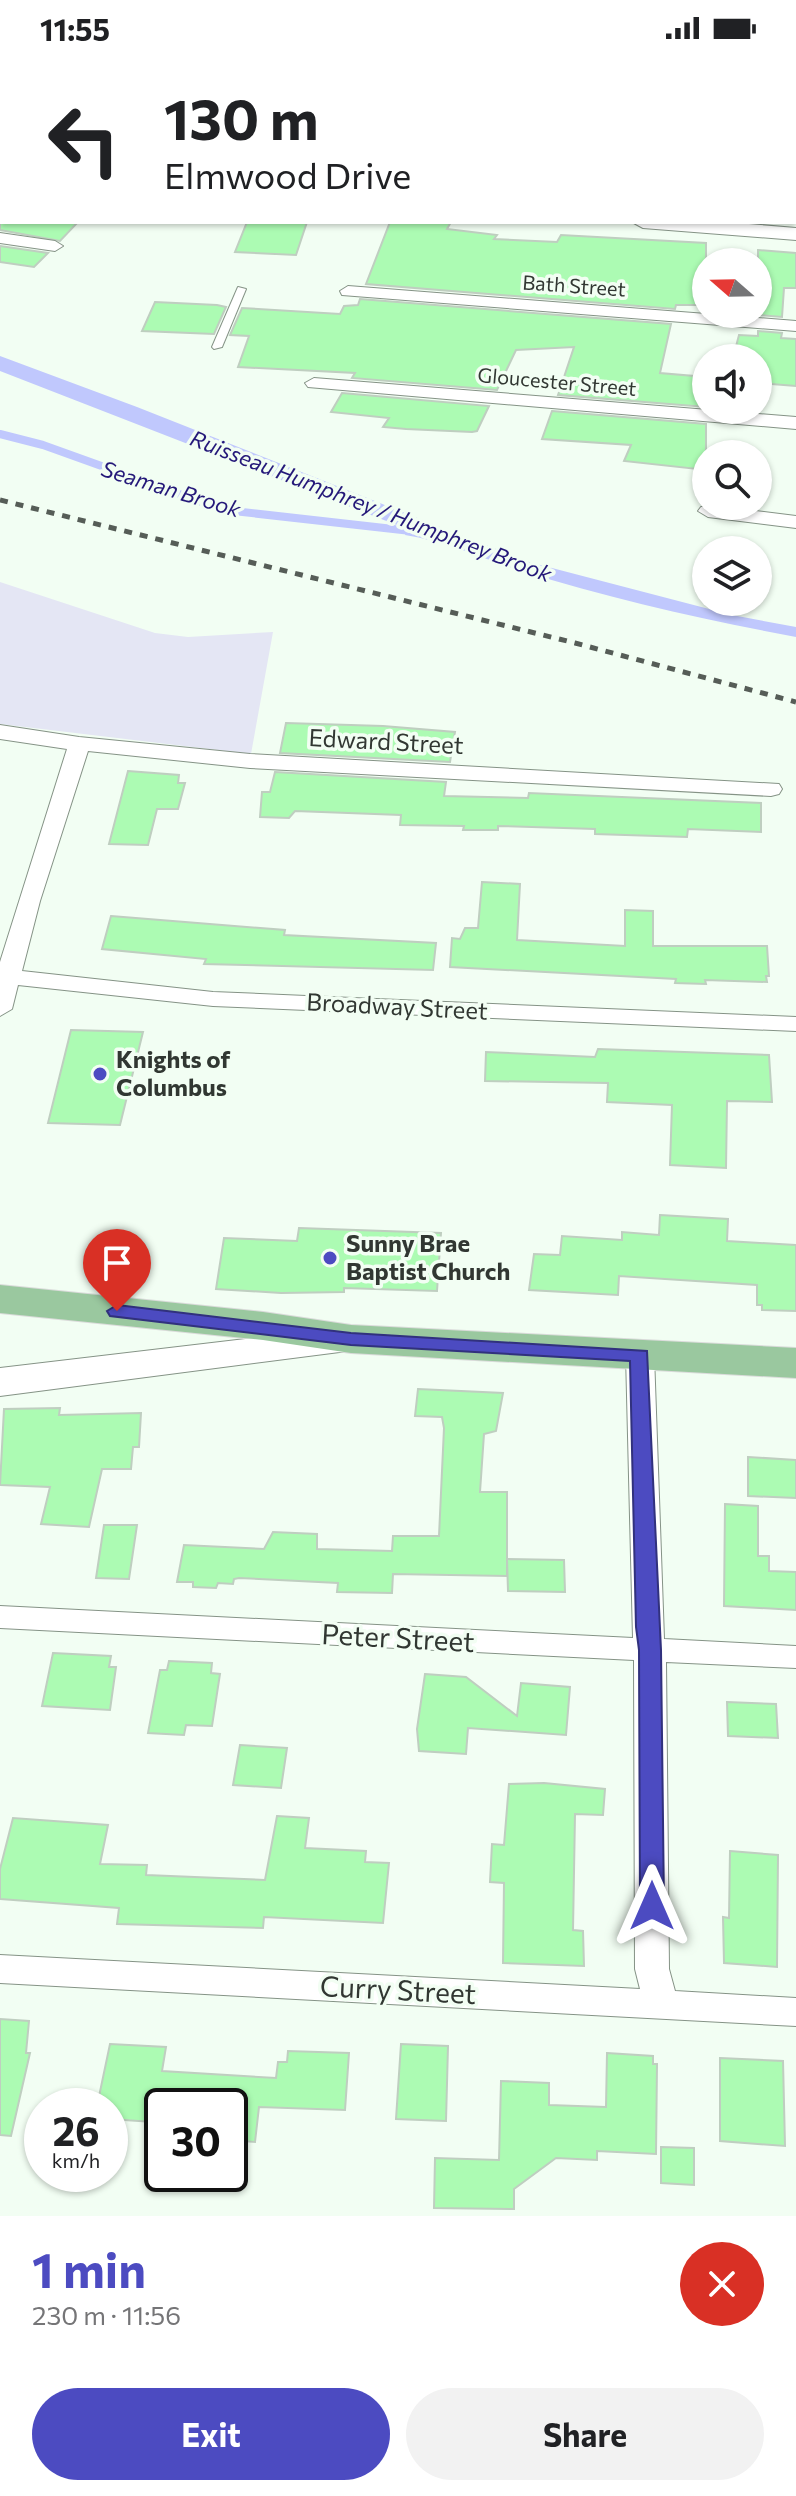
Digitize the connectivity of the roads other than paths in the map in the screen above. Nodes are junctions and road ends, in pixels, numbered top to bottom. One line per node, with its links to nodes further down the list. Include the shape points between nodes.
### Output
1 (679, 224): 2 (street)
2 (788, 230)
3 (0, 238): 4 (street)
4 (55, 246)
5 (241, 289): 8 (lane)
6 (348, 291): 7 (street, Bath Street)
7 (796, 326)
8 (217, 347)
9 (314, 383): 10 (street, Gloucester Street)
10 (796, 423)
11 (772, 519): 12 (street)
12 (796, 522)
13 (0, 732): 14 (street, Edward Street)
14 (79, 744): 15 (street, Edward Street, via 250,761); 16 (street)
15 (771, 789)
16 (4, 976): 17 (street); 18 (street, Broadway Street, via 213,999)
17 (0, 1009)
18 (796, 1024)
19 (0, 1299): 20 (main road)
20 (351, 1339): 21 (main road); 23 (main road)
21 (640, 1355): 22 (main road); 25 (street)
22 (796, 1363)
23 (0, 1382)
24 (0, 1617): 25 (street, Peter Street)
25 (650, 1650): 26 (street, Peter Street); 28 (street, via 652,1969)
26 (796, 1657)
27 (0, 1969): 28 (street, Curry Street)
28 (661, 2004): 29 (street, Curry Street)
29 (796, 2012)

